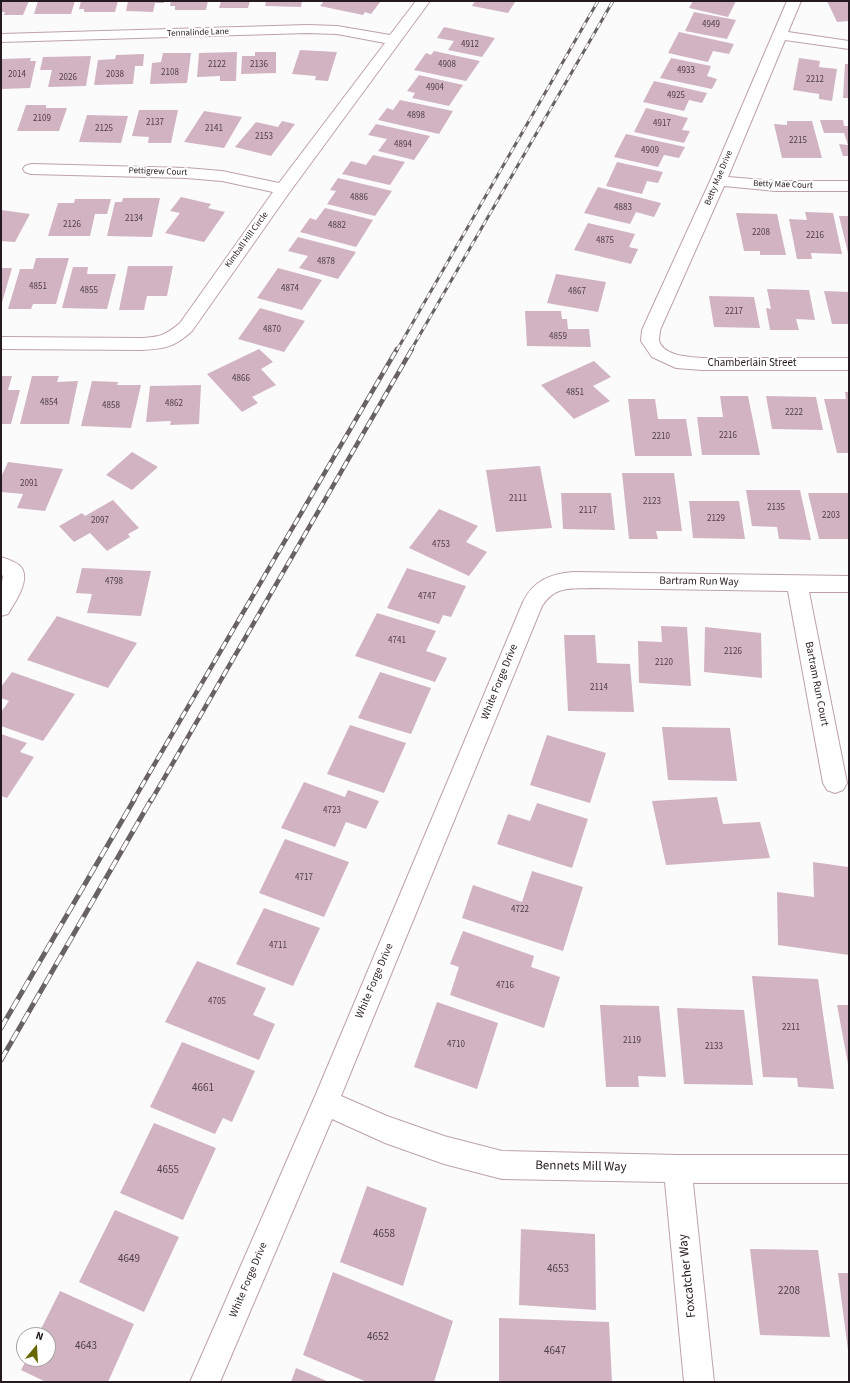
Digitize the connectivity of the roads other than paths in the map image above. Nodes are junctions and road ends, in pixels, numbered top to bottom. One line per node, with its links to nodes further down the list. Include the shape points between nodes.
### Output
1 (423, 1): 5 (street, Kimball Hill Circle)
2 (794, 1): 3 (street, Betty Mae Drive)
3 (779, 35): 6 (street); 8 (street, Betty Mae Drive)
4 (1, 38): 5 (street, Tennalinde Lane, via 307,29 337,30)
5 (395, 40): 10 (street, Kimball Hill Circle)
6 (849, 45)
7 (31, 169): 10 (street, Pettigrew Court, via 186,173 222,176)
8 (718, 181): 9 (street, Betty Mae Court, via 776,186); 12 (street, Betty Mae Drive, via 651,330 650,341)
9 (849, 186)
10 (283, 189): 11 (street, Kimball Hill Circle, via 186,327 176,336 162,343 142,344)
11 (1, 343)
12 (658, 353): 13 (street, Chamberlain Street, via 676,362 702,364)
13 (849, 364)
14 (7, 568): 18 (street, via 15,580)
15 (549, 584): 16 (street, Bartram Run Way, via 590,580); 20 (street, White Forge Drive, via 532,602)
16 (797, 584): 17 (street, Bartram Run Way); 19 (street, Bartram Run Court)
17 (849, 584)
18 (1, 608)
19 (835, 783)
20 (325, 1103): 21 (street, Bennets Mill Way, via 385,1129 444,1150 502,1166); 23 (street, White Forge Drive)
21 (678, 1169): 22 (street, Bennets Mill Way); 24 (street, Foxcatcher Way)
22 (849, 1169)
23 (205, 1382)
24 (699, 1382)

